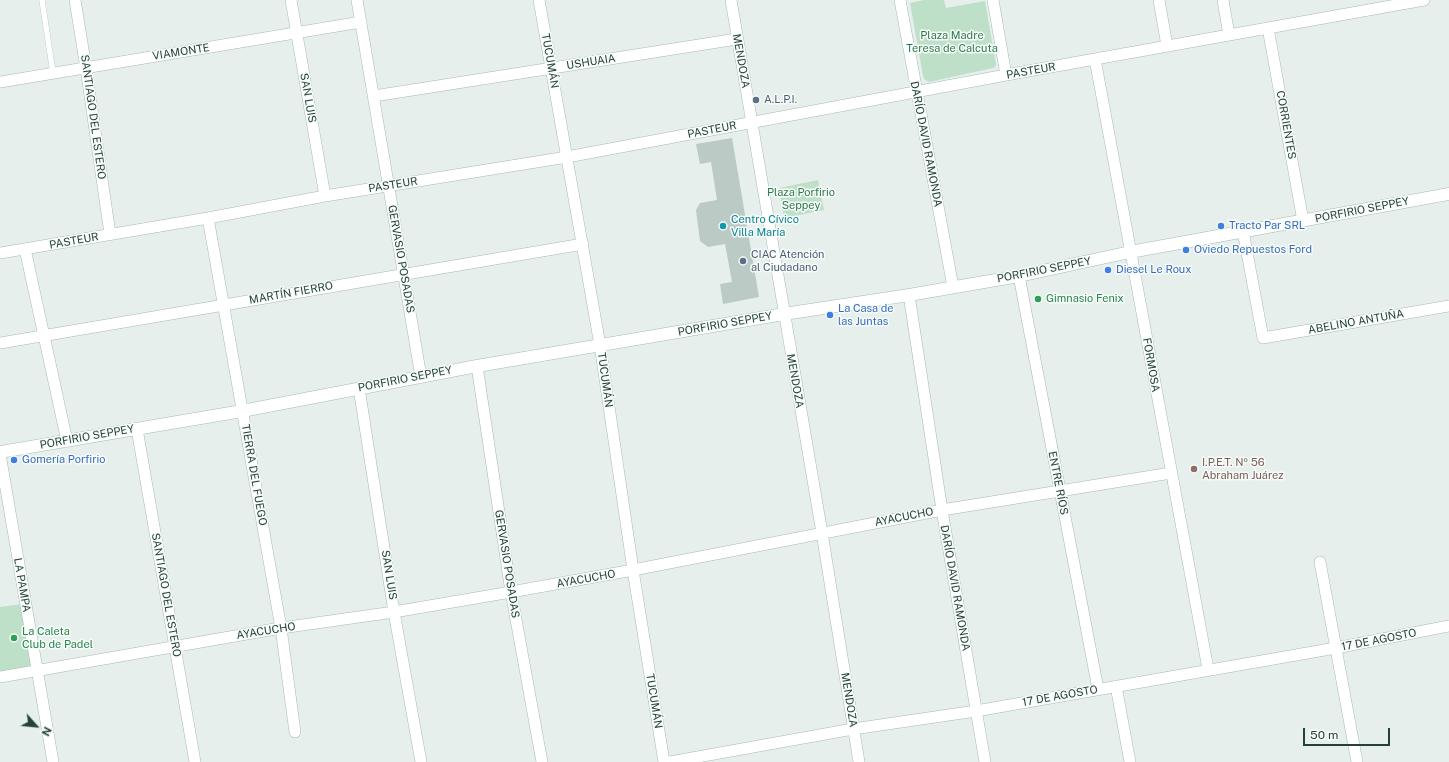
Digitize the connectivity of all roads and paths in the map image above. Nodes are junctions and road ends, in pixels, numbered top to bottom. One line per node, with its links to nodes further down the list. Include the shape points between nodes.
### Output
1 (42, 0): 21 (lane)
2 (75, 0): 19 (street, SANTIAGO DEL ESTERO)
3 (291, 0): 14 (street, SAN LUIS)
4 (357, 0): 12 (street, GERVASIO POSADAS)
5 (539, 0): 20 (street, TUCUMÁN)
6 (731, 0): 16 (street, MENDOZA)
7 (900, 0): 24 (street, DARÍO DAVID RAMONDA)
8 (993, 0): 22 (street)
9 (1159, 0): 17 (street)
10 (1223, 0): 15 (street)
11 (1424, 0): 13 (street, PASTEUR)
12 (361, 22): 14 (street, VIAMONTE); 25 (street, GERVASIO POSADAS)
13 (1268, 28): 15 (street, PASTEUR); 32 (street, CORRIENTES)
14 (297, 33): 19 (street, VIAMONTE); 30 (street, SAN LUIS)
15 (1229, 35): 17 (street, PASTEUR)
16 (737, 39): 20 (street, USHUAIA); 26 (street, MENDOZA)
17 (1167, 46): 18 (street, PASTEUR)
18 (1095, 59): 22 (street, PASTEUR); 37 (street, FORMOSA)
19 (86, 68): 21 (street, VIAMONTE); 34 (street, SANTIAGO DEL ESTERO)
20 (551, 68): 25 (street, USHUAIA); 27 (street, TUCUMÁN)
21 (53, 73): 23 (street, VIAMONTE)
22 (1006, 75): 24 (street, PASTEUR)
23 (0, 82)
24 (917, 92): 26 (street, PASTEUR); 41 (street, DARÍO DAVID RAMONDA)
25 (374, 96): 28 (street, GERVASIO POSADAS)
26 (752, 122): 27 (street, PASTEUR); 45 (street, MENDOZA)
27 (567, 157): 28 (street, PASTEUR); 35 (street, TUCUMÁN)
28 (389, 186): 30 (street, PASTEUR); 39 (street, GERVASIO POSADAS)
29 (1449, 194): 32 (main road, PORFIRIO SEPPEY)
30 (325, 196): 31 (street, PASTEUR)
31 (208, 218): 34 (street, PASTEUR); 43 (street, TIERRA DEL FUEGO)
32 (1303, 221): 33 (main road, PORFIRIO SEPPEY)
33 (1243, 231): 37 (main road, PORFIRIO SEPPEY); 44 (street, ABELINO ANTUÑA, via 1263,338)
34 (110, 234): 36 (street, PASTEUR)
35 (583, 244): 39 (street, MARTÍN FIERRO); 48 (street, TUCUMÁN)
36 (25, 249): 38 (street, PASTEUR); 46 (street)
37 (1130, 252): 40 (main road, PORFIRIO SEPPEY); 56 (street, FORMOSA)
38 (0, 254)
39 (404, 274): 43 (street, MARTÍN FIERRO); 50 (street, GERVASIO POSADAS)
40 (1019, 276): 41 (main road, PORFIRIO SEPPEY); 57 (street, ENTRE RÍOS)
41 (953, 287): 42 (main road, PORFIRIO SEPPEY)
42 (908, 295): 45 (main road, PORFIRIO SEPPEY); 58 (street, DARÍO DAVID RAMONDA)
43 (223, 305): 46 (street, MARTÍN FIERRO); 52 (street, TIERRA DEL FUEGO)
44 (1449, 306)
45 (784, 314): 48 (main road, PORFIRIO SEPPEY); 59 (street, MENDOZA)
46 (44, 336): 47 (street, MARTÍN FIERRO); 54 (street)
47 (0, 343)
48 (600, 345): 49 (main road, PORFIRIO SEPPEY); 61 (street, TUCUMÁN)
49 (477, 366): 50 (main road, PORFIRIO SEPPEY); 62 (street, GERVASIO POSADAS)
50 (421, 376): 51 (main road, PORFIRIO SEPPEY)
51 (359, 388): 52 (main road, PORFIRIO SEPPEY); 63 (street, SAN LUIS)
52 (242, 411): 53 (main road, PORFIRIO SEPPEY); 65 (street, TIERRA DEL FUEGO)
53 (137, 429): 54 (main road, PORFIRIO SEPPEY); 66 (street, SANTIAGO DEL ESTERO)
54 (67, 441): 55 (main road, PORFIRIO SEPPEY)
55 (0, 453): 69 (street, LA PAMPA)
56 (1171, 473): 57 (street, AYACUCHO); 68 (street, FORMOSA)
57 (1060, 491): 58 (street, AYACUCHO); 72 (street, ENTRE RÍOS)
58 (942, 510): 59 (street, AYACUCHO); 73 (street, DARÍO DAVID RAMONDA)
59 (822, 533): 61 (street, AYACUCHO); 74 (street, MENDOZA)
60 (1320, 562): 67 (street)
61 (633, 570): 62 (street, AYACUCHO); 80 (street, TUCUMÁN)
62 (511, 592): 63 (street, AYACUCHO); 79 (street, GERVASIO POSADAS)
63 (394, 612): 65 (street, AYACUCHO); 78 (street, SAN LUIS)
64 (1449, 626): 67 (street, 17 DE AGOSTO)
65 (281, 628): 66 (street, AYACUCHO); 75 (street, TIERRA DEL FUEGO)
66 (175, 647): 69 (street, AYACUCHO); 77 (street, SANTIAGO DEL ESTERO)
67 (1336, 648): 68 (street, 17 DE AGOSTO); 85 (street)
68 (1208, 670): 71 (street, 17 DE AGOSTO)
69 (37, 671): 70 (street, AYACUCHO); 76 (street, LA PAMPA)
70 (0, 677)
71 (1116, 686): 72 (street, 17 DE AGOSTO); 84 (street)
72 (1098, 689): 73 (street, 17 DE AGOSTO)
73 (976, 711): 74 (street, 17 DE AGOSTO); 83 (street, DARÍO DAVID RAMONDA)
74 (853, 729): 81 (street, 17 DE AGOSTO); 82 (street, MENDOZA)
75 (295, 732)
76 (53, 762)
77 (195, 762)
78 (421, 762)
79 (542, 762)
80 (664, 762)
81 (670, 762)
82 (859, 762)
83 (985, 762)
84 (1130, 762)
85 (1357, 762)

